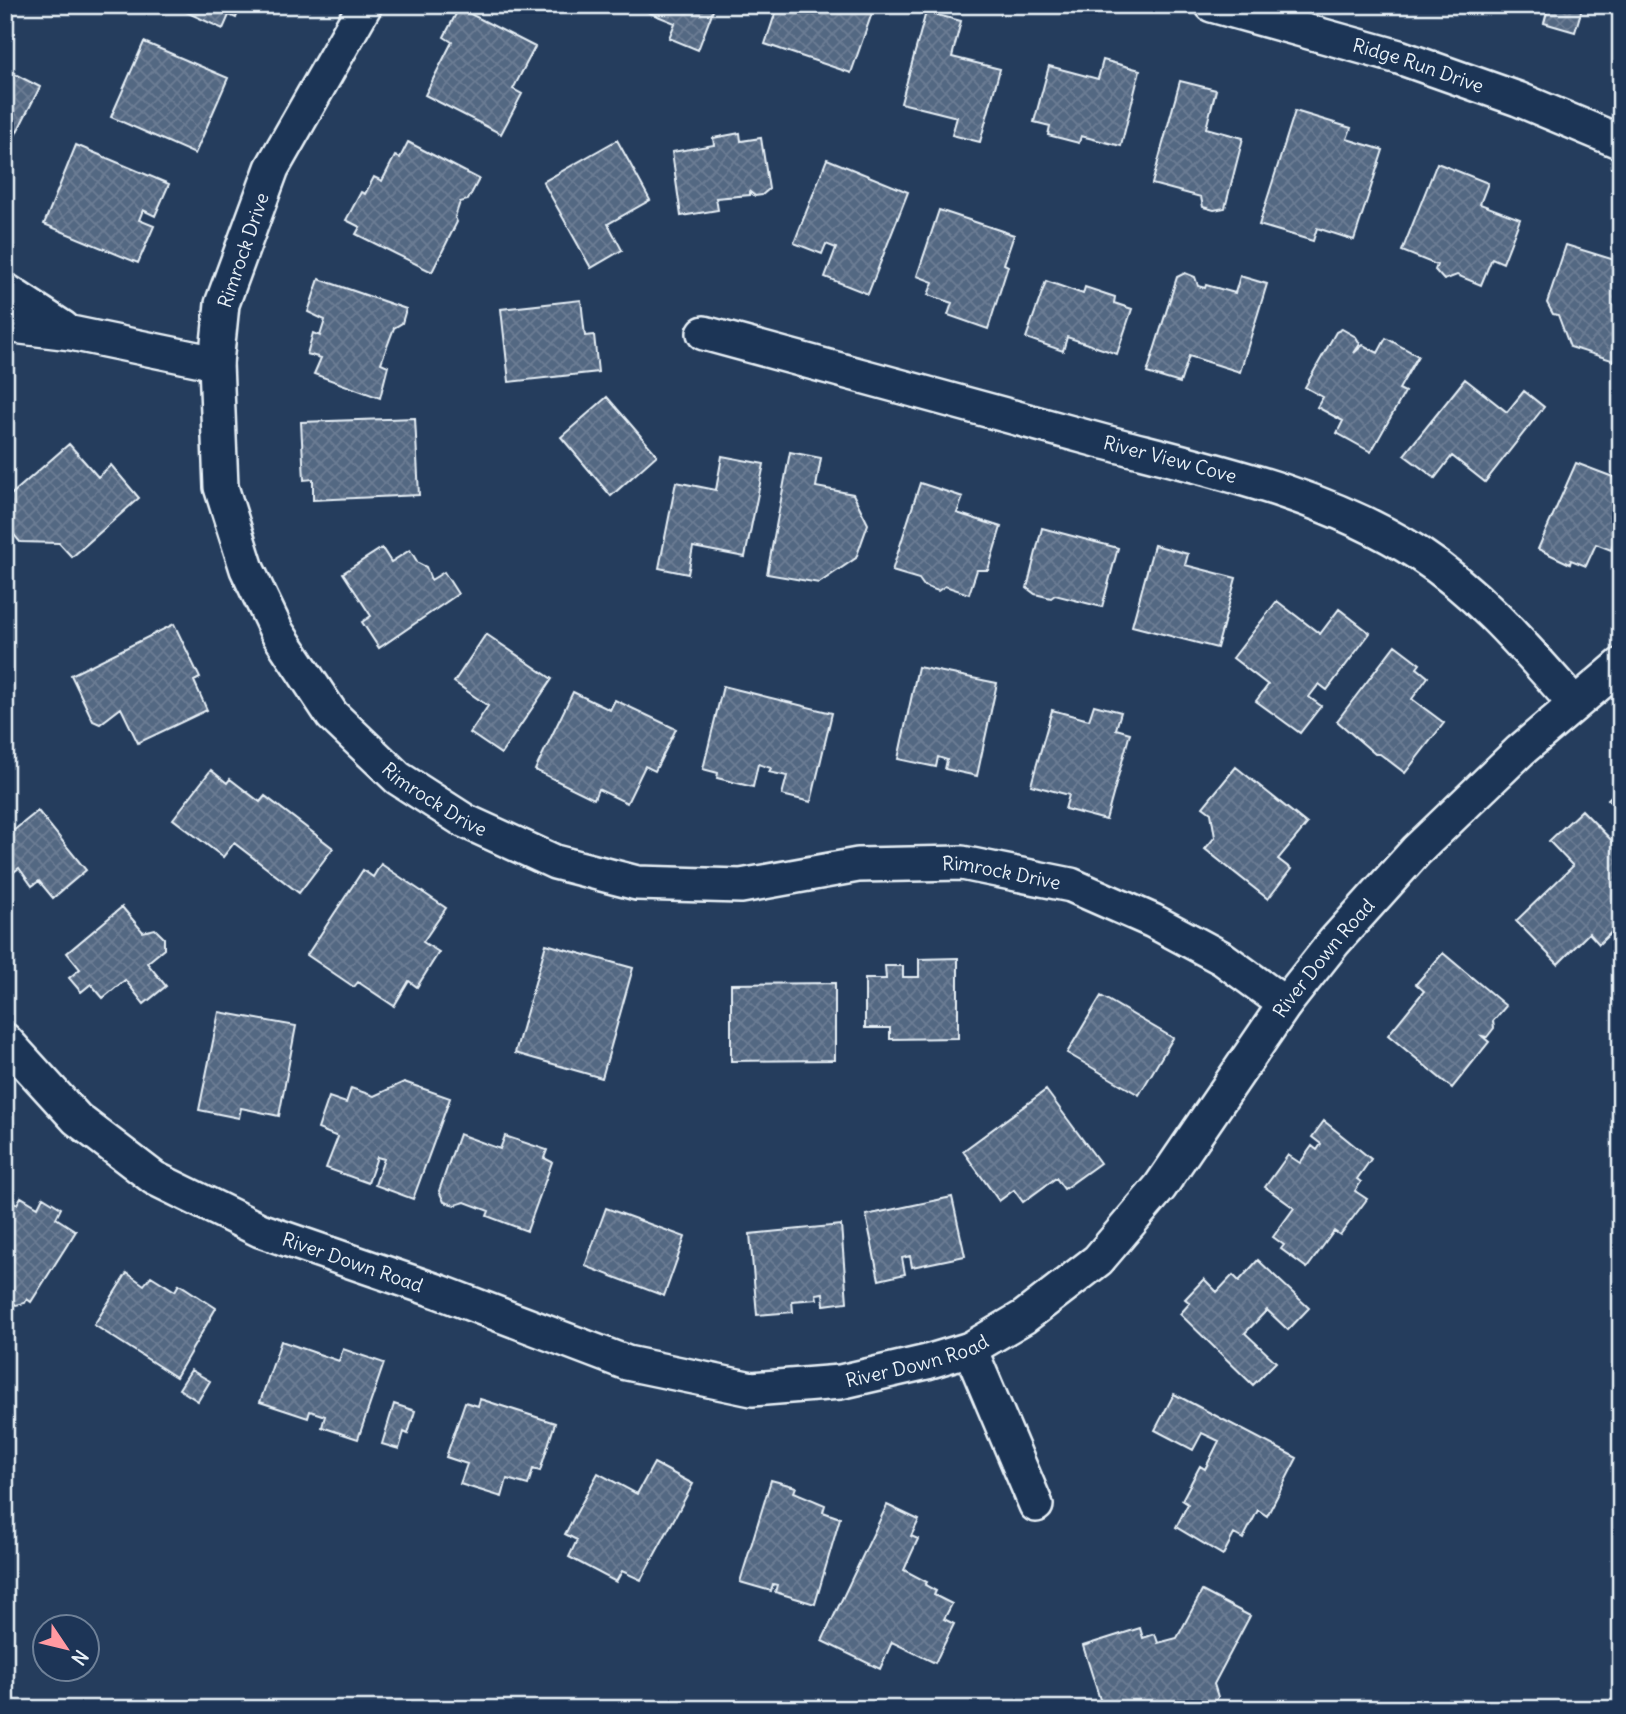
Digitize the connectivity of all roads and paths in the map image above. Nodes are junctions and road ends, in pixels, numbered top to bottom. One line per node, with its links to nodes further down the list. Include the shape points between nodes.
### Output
1 (365, 5): 8 (street, Rimrock Drive, via 272,167 222,304)
2 (1212, 5): 3 (street, Ridge Run Drive, via 1399,57)
3 (1621, 142)
4 (5, 290): 6 (street)
5 (5, 325): 6 (street)
6 (71, 333): 8 (street)
7 (704, 333): 10 (street, River View Cove, via 1234,477 1342,514 1418,553 1466,589 1507,627)
8 (216, 362): 11 (street, Rimrock Drive, via 221,486 247,569 277,632 332,715 398,778 465,821 555,862 637,883 741,886 858,865 962,863 1071,885 1222,958)
9 (1621, 665): 10 (street, River Down Road)
10 (1574, 703): 11 (street, River Down Road, via 1416,851)
11 (1285, 1004): 13 (street, River Down Road, via 1160,1187 1098,1260 1024,1317)
12 (5, 1040): 13 (street, River Down Road, via 76,1119 154,1178 260,1230 627,1363 751,1389 840,1382)
13 (970, 1349): 14 (street)
14 (1036, 1505)

